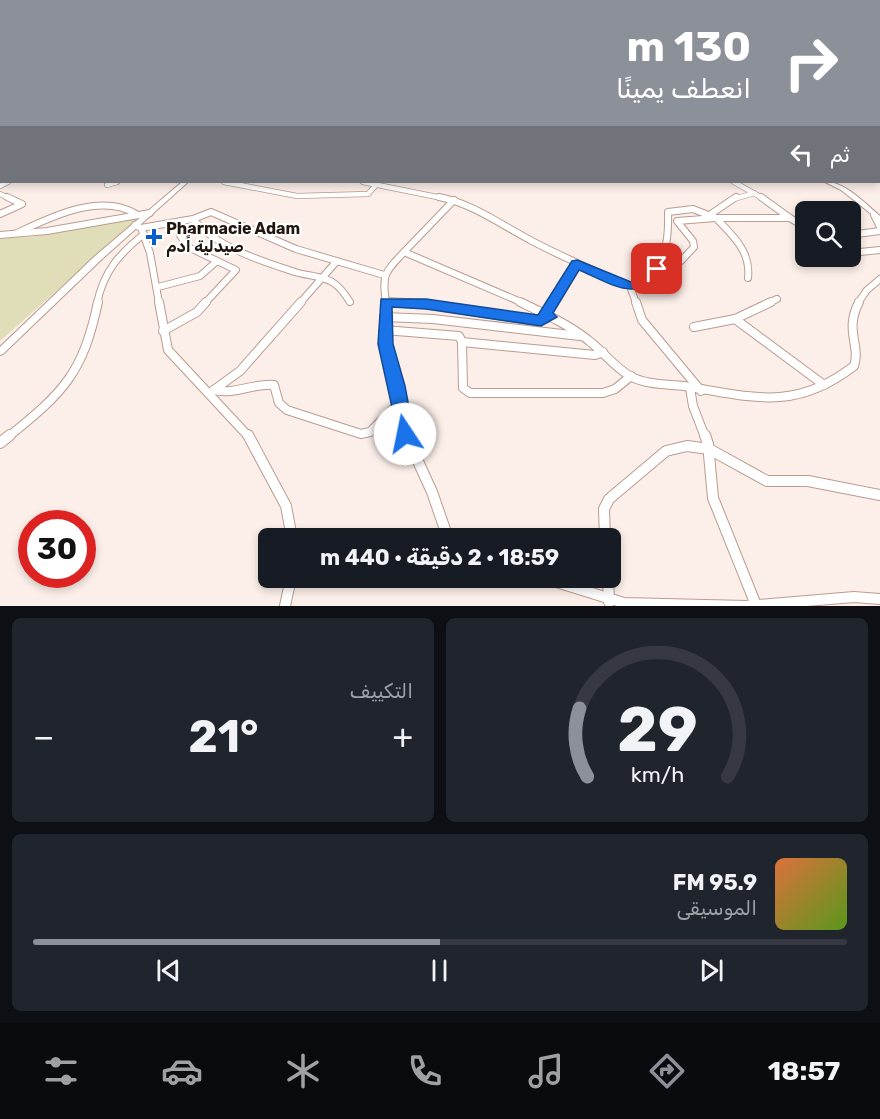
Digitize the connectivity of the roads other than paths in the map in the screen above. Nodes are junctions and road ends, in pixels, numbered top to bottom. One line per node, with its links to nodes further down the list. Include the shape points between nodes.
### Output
1 (114, 183): 7 (street)
2 (184, 183): 12 (street)
3 (237, 183): 6 (street, via 290,195 315,196 368,194)
4 (370, 183): 6 (street)
5 (736, 183): 9 (street)
6 (377, 184): 11 (street)
7 (107, 185)
8 (842, 185): 17 (street)
9 (756, 193): 16 (street, via 729,200); 18 (street)
10 (0, 194): 13 (street, via 22,204)
11 (454, 200): 30 (street); 35 (street)
12 (150, 213): 14 (street); 23 (street)
13 (0, 214)
14 (136, 214): 25 (street); 25 (street, via 124,206 98,206 57,216)
15 (667, 215): 16 (street, via 671,210 685,208); 20 (street); 34 (street, via 669,238)
16 (713, 216): 18 (street); 20 (street); 37 (street, via 746,252 750,262)
17 (877, 217): 22 (street)
18 (790, 218): 21 (street)
19 (193, 219): 23 (street); 33 (street, via 211,212); 38 (street, via 203,231 243,252)
20 (677, 221): 34 (street, via 694,247 680,262)
21 (795, 221)
22 (880, 226)
23 (140, 229): 41 (street); 53 (street); 61 (street, via 110,268 89,342 66,385 46,408)
24 (880, 231): 27 (street)
25 (15, 234): 28 (street)
26 (180, 234): 32 (street, via 188,247)
27 (861, 234)
28 (0, 235)
29 (880, 250): 31 (street)
30 (404, 252): 36 (street); 45 (street)
31 (861, 252)
32 (217, 261): 41 (street, via 200,276); 50 (street, via 236,270 197,312)
33 (336, 262): 36 (street); 38 (street)
34 (662, 262): 40 (street, via 641,285)
35 (577, 264): 40 (street); 45 (street)
36 (384, 275): 44 (street)
37 (748, 278)
38 (322, 279): 43 (street, via 337,285); 59 (street, via 240,372)
39 (880, 279): 56 (street, via 857,300 851,336 854,366)
40 (630, 286): 58 (street, via 642,320)
41 (158, 287): 50 (street)
42 (777, 299): 47 (street)
43 (350, 302)
44 (386, 302): 45 (street, via 540,321); 46 (street)
45 (547, 316): 51 (street)
46 (384, 317): 49 (street); 51 (street)
47 (735, 319): 48 (street); 56 (street)
48 (694, 327)
49 (384, 330): 52 (street, via 450,333); 60 (street)
50 (163, 331): 59 (street, via 175,360)
51 (582, 336): 54 (street)
52 (462, 342): 54 (street, via 595,356); 55 (street, via 464,388 470,393 603,393)
53 (0, 352)
54 (603, 352): 55 (street)
55 (631, 376): 57 (street)
56 (825, 385): 58 (street, via 803,395 767,400)
57 (690, 388): 58 (street); 62 (street)
58 (701, 391)
59 (212, 392): 60 (street, via 274,385 279,403 287,410 361,434 370,432); 64 (street, via 253,441 286,506)
60 (399, 403): 65 (street, via 408,442)
61 (0, 443)
62 (709, 449): 63 (street, via 767,481 808,481); 66 (street, via 687,446 666,452 625,483 604,509); 74 (street, via 713,498)
63 (880, 495)
64 (290, 528)
65 (445, 528)
66 (605, 528)
67 (289, 588): 75 (street)
68 (575, 588): 71 (street)
69 (608, 588): 71 (street)
70 (880, 599): 72 (street)
71 (609, 602): 73 (street)
72 (847, 602): 74 (street)
73 (672, 605): 74 (street)
74 (756, 605)
75 (285, 606)

